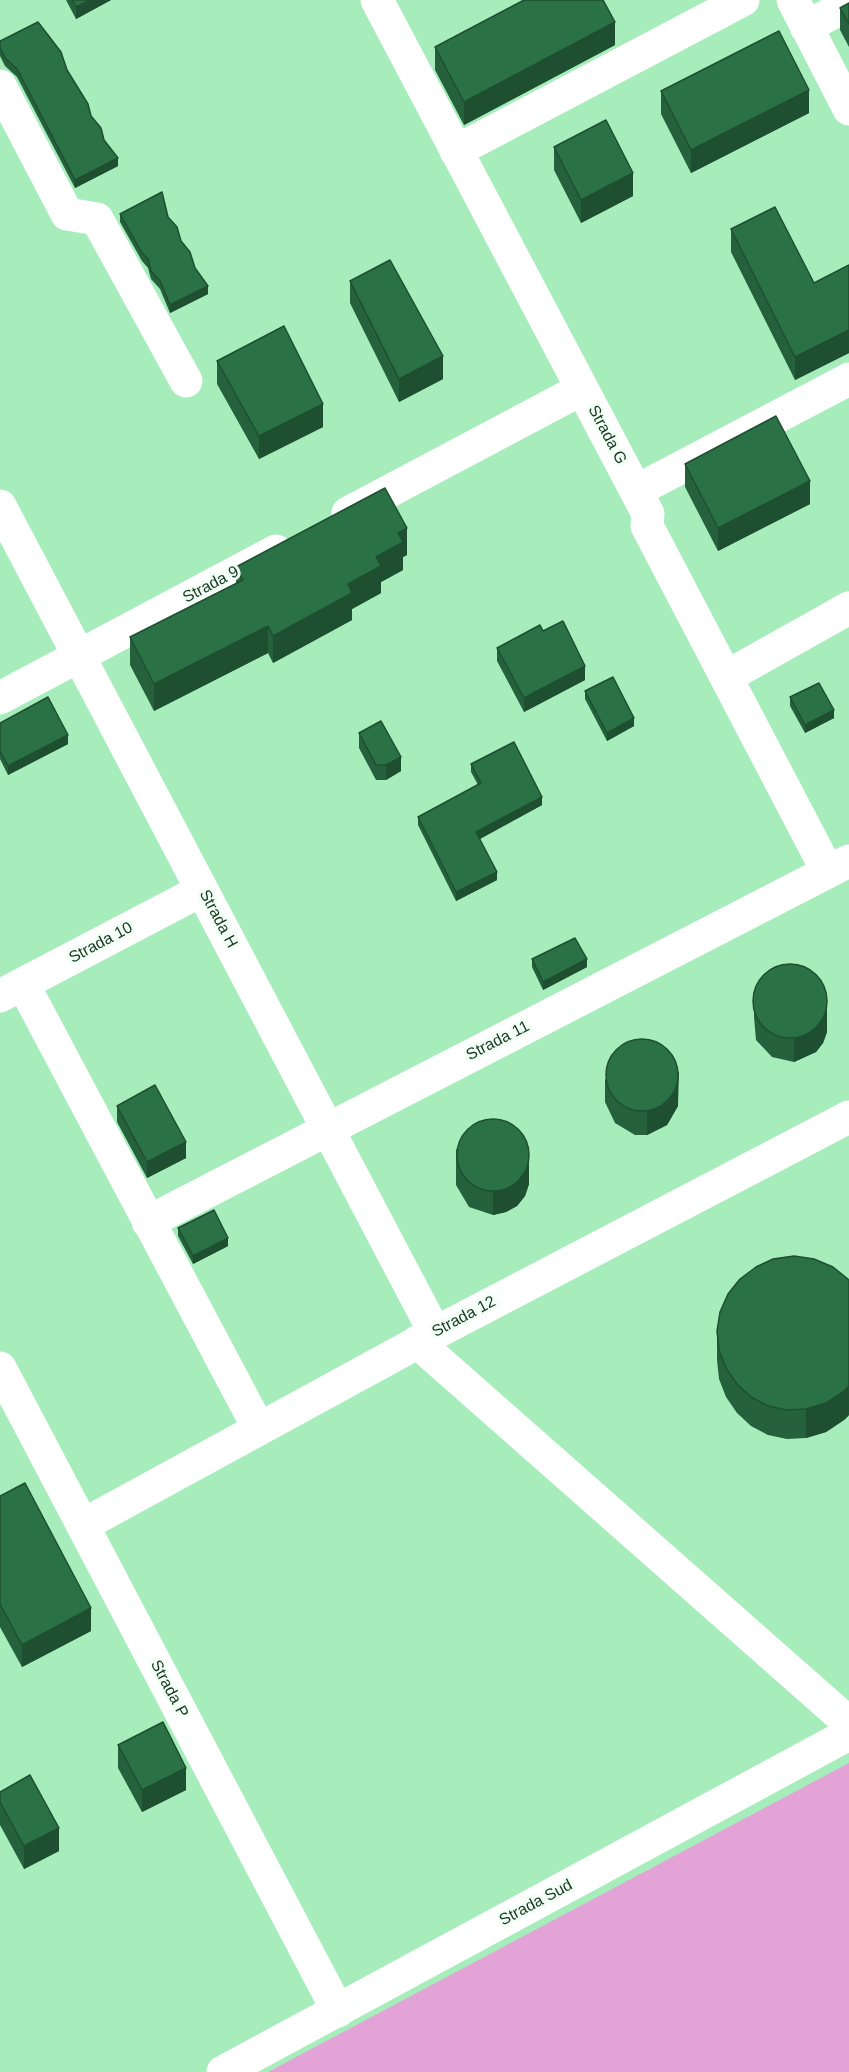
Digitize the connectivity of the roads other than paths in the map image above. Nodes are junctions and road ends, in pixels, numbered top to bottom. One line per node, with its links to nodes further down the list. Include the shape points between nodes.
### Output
1 (377, 0): 7 (lane, Strada G)
2 (743, 0): 7 (lane)
3 (849, 4): 4 (lane)
4 (800, 13): 6 (lane)
5 (0, 86): 9 (lane, via 67,214 97,219)
6 (849, 109)
7 (456, 151): 10 (lane, Strada G)
8 (849, 379): 11 (lane)
9 (186, 381)
10 (582, 389): 11 (lane, Strada G); 14 (lane, Strada 9)
11 (636, 491): 15 (lane, Strada G, via 648,514 647,526)
12 (0, 506): 14 (lane, Strada H)
13 (849, 609): 15 (lane)
14 (79, 655): 16 (lane, Strada 9); 18 (lane, Strada H)
15 (726, 677): 17 (lane, Strada G)
16 (0, 698)
17 (838, 866): 21 (lane, Strada 11)
18 (202, 890): 19 (lane, Strada 10); 21 (lane, Strada H)
19 (11, 990): 22 (lane)
20 (849, 1117): 23 (lane, Strada 12)
21 (327, 1129): 22 (lane, Strada 11); 23 (lane, Strada H)
22 (148, 1222): 25 (lane)
23 (426, 1338): 25 (lane, Strada 12); 27 (lane)
24 (3, 1380): 26 (lane, Strada P)
25 (259, 1429): 26 (lane, Strada 12)
26 (83, 1525): 29 (lane, Strada P)
27 (849, 1723)
28 (849, 1734): 29 (lane, Strada Sud)
29 (338, 2011): 30 (lane, Strada Sud)
30 (223, 2072)

